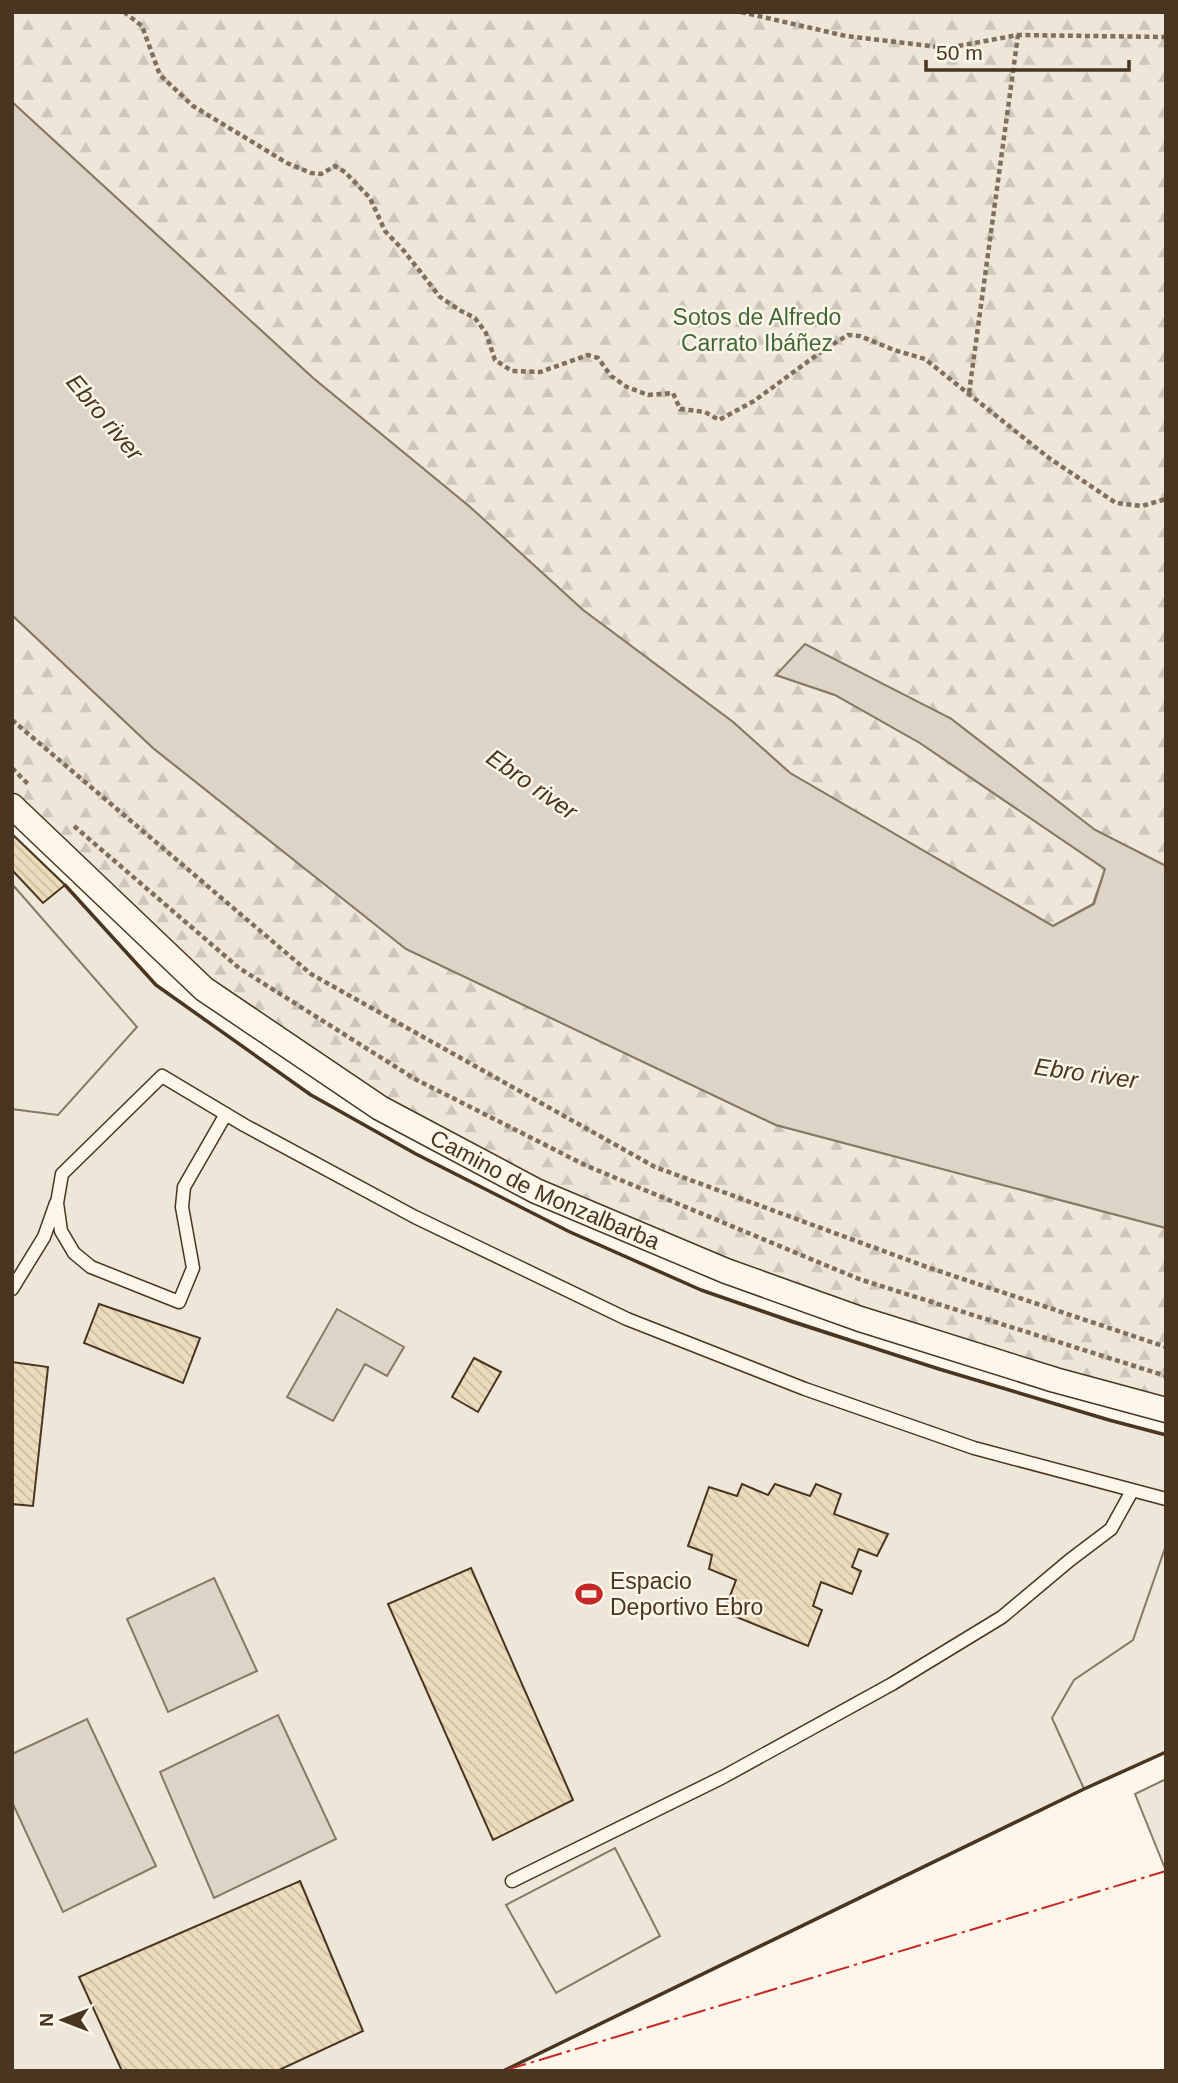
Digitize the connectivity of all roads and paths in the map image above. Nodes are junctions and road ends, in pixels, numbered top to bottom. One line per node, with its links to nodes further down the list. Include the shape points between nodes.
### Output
1 (124, 12): 5 (path, via 142,26 160,75 193,106 287,163 311,173 321,174 335,166 345,172 370,198 385,231 440,297 475,318 495,360 512,370 540,372 588,355 598,358 611,376 627,387 648,395 673,393 680,409 705,412 719,420 848,335 925,359)
2 (741, 12): 3 (path, via 846,36 947,48)
3 (1017, 35): 4 (path); 5 (path)
4 (1166, 37)
5 (969, 393): 6 (path, via 1049,458 1116,503 1142,506)
6 (1166, 499)
7 (12, 720): 15 (path, via 312,974 655,1167 927,1267)
8 (12, 768): 9 (path)
9 (35, 791)
10 (12, 806): 17 (street, Camino de Monzalbarba, via 204,989 380,1108 536,1191 726,1271 860,1319)
11 (73, 825): 16 (path, via 239,968 415,1079 587,1166 859,1279)
12 (226, 1114): 13 (lane, via 162,1076 62,1174); 13 (lane, via 184,1187 182,1207 194,1268 179,1301 91,1267 74,1253 61,1231); 18 (lane, via 415,1217 627,1319 805,1389 974,1448)
13 (57, 1203): 14 (lane, via 44,1237)
14 (12, 1289)
15 (1166, 1347)
16 (1166, 1376)
17 (1166, 1410)
18 (1132, 1491): 19 (lane); 20 (lane, via 1111,1529 1002,1617 723,1777)
19 (1166, 1499)
20 (512, 1881)

